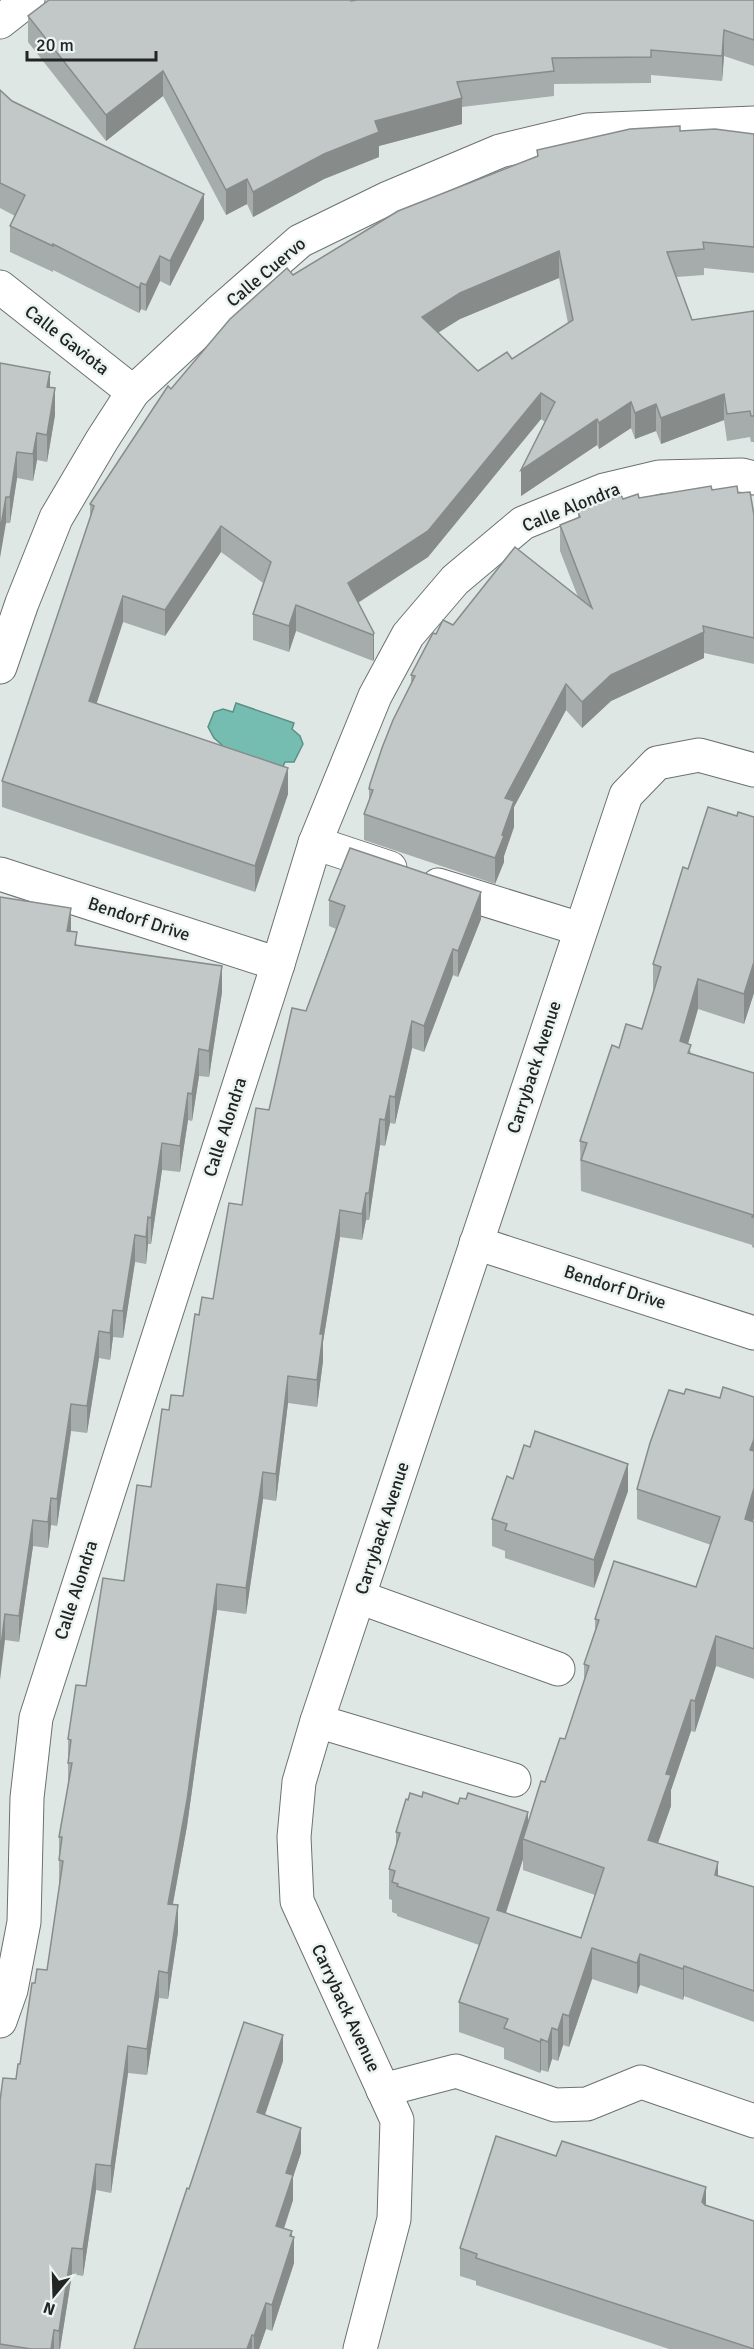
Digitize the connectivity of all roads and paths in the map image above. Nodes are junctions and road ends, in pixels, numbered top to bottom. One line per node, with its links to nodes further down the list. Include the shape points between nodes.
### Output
1 (28, 0): 2 (street)
2 (0, 22)
3 (754, 123): 5 (street, Calle Cuervo, via 587,130 500,151 386,199 300,241)
4 (0, 287): 5 (street, Calle Gaviota)
5 (133, 392): 7 (street, Calle Cuervo, via 56,518)
6 (754, 478): 9 (street, Calle Alondra, via 659,477 604,490 523,523 455,580 408,635 375,696)
7 (0, 667)
8 (754, 770): 11 (street, Carryback Avenue, via 699,755 657,763 626,795)
9 (315, 843): 11 (street); 12 (street, Calle Alondra)
10 (0, 874): 12 (street, Bendorf Drive)
11 (580, 929): 13 (street, Carryback Avenue)
12 (278, 964): 19 (street, Calle Alondra, via 36,1718 27,1798 24,1922 11,1990)
13 (476, 1243): 14 (street, Bendorf Drive); 15 (street, Carryback Avenue)
14 (754, 1334)
15 (359, 1597): 16 (street); 17 (street, Carryback Avenue)
16 (558, 1669)
17 (317, 1721): 18 (street); 20 (street, Carryback Avenue, via 299,1782 294,1837 297,1901)
18 (514, 1780)
19 (0, 2021)
20 (383, 2090): 21 (street, via 456,2070 555,2105 587,2104 641,2082); 22 (street, Carryback Avenue, via 397,2120 394,2219)
21 (754, 2121)
22 (360, 2349)

